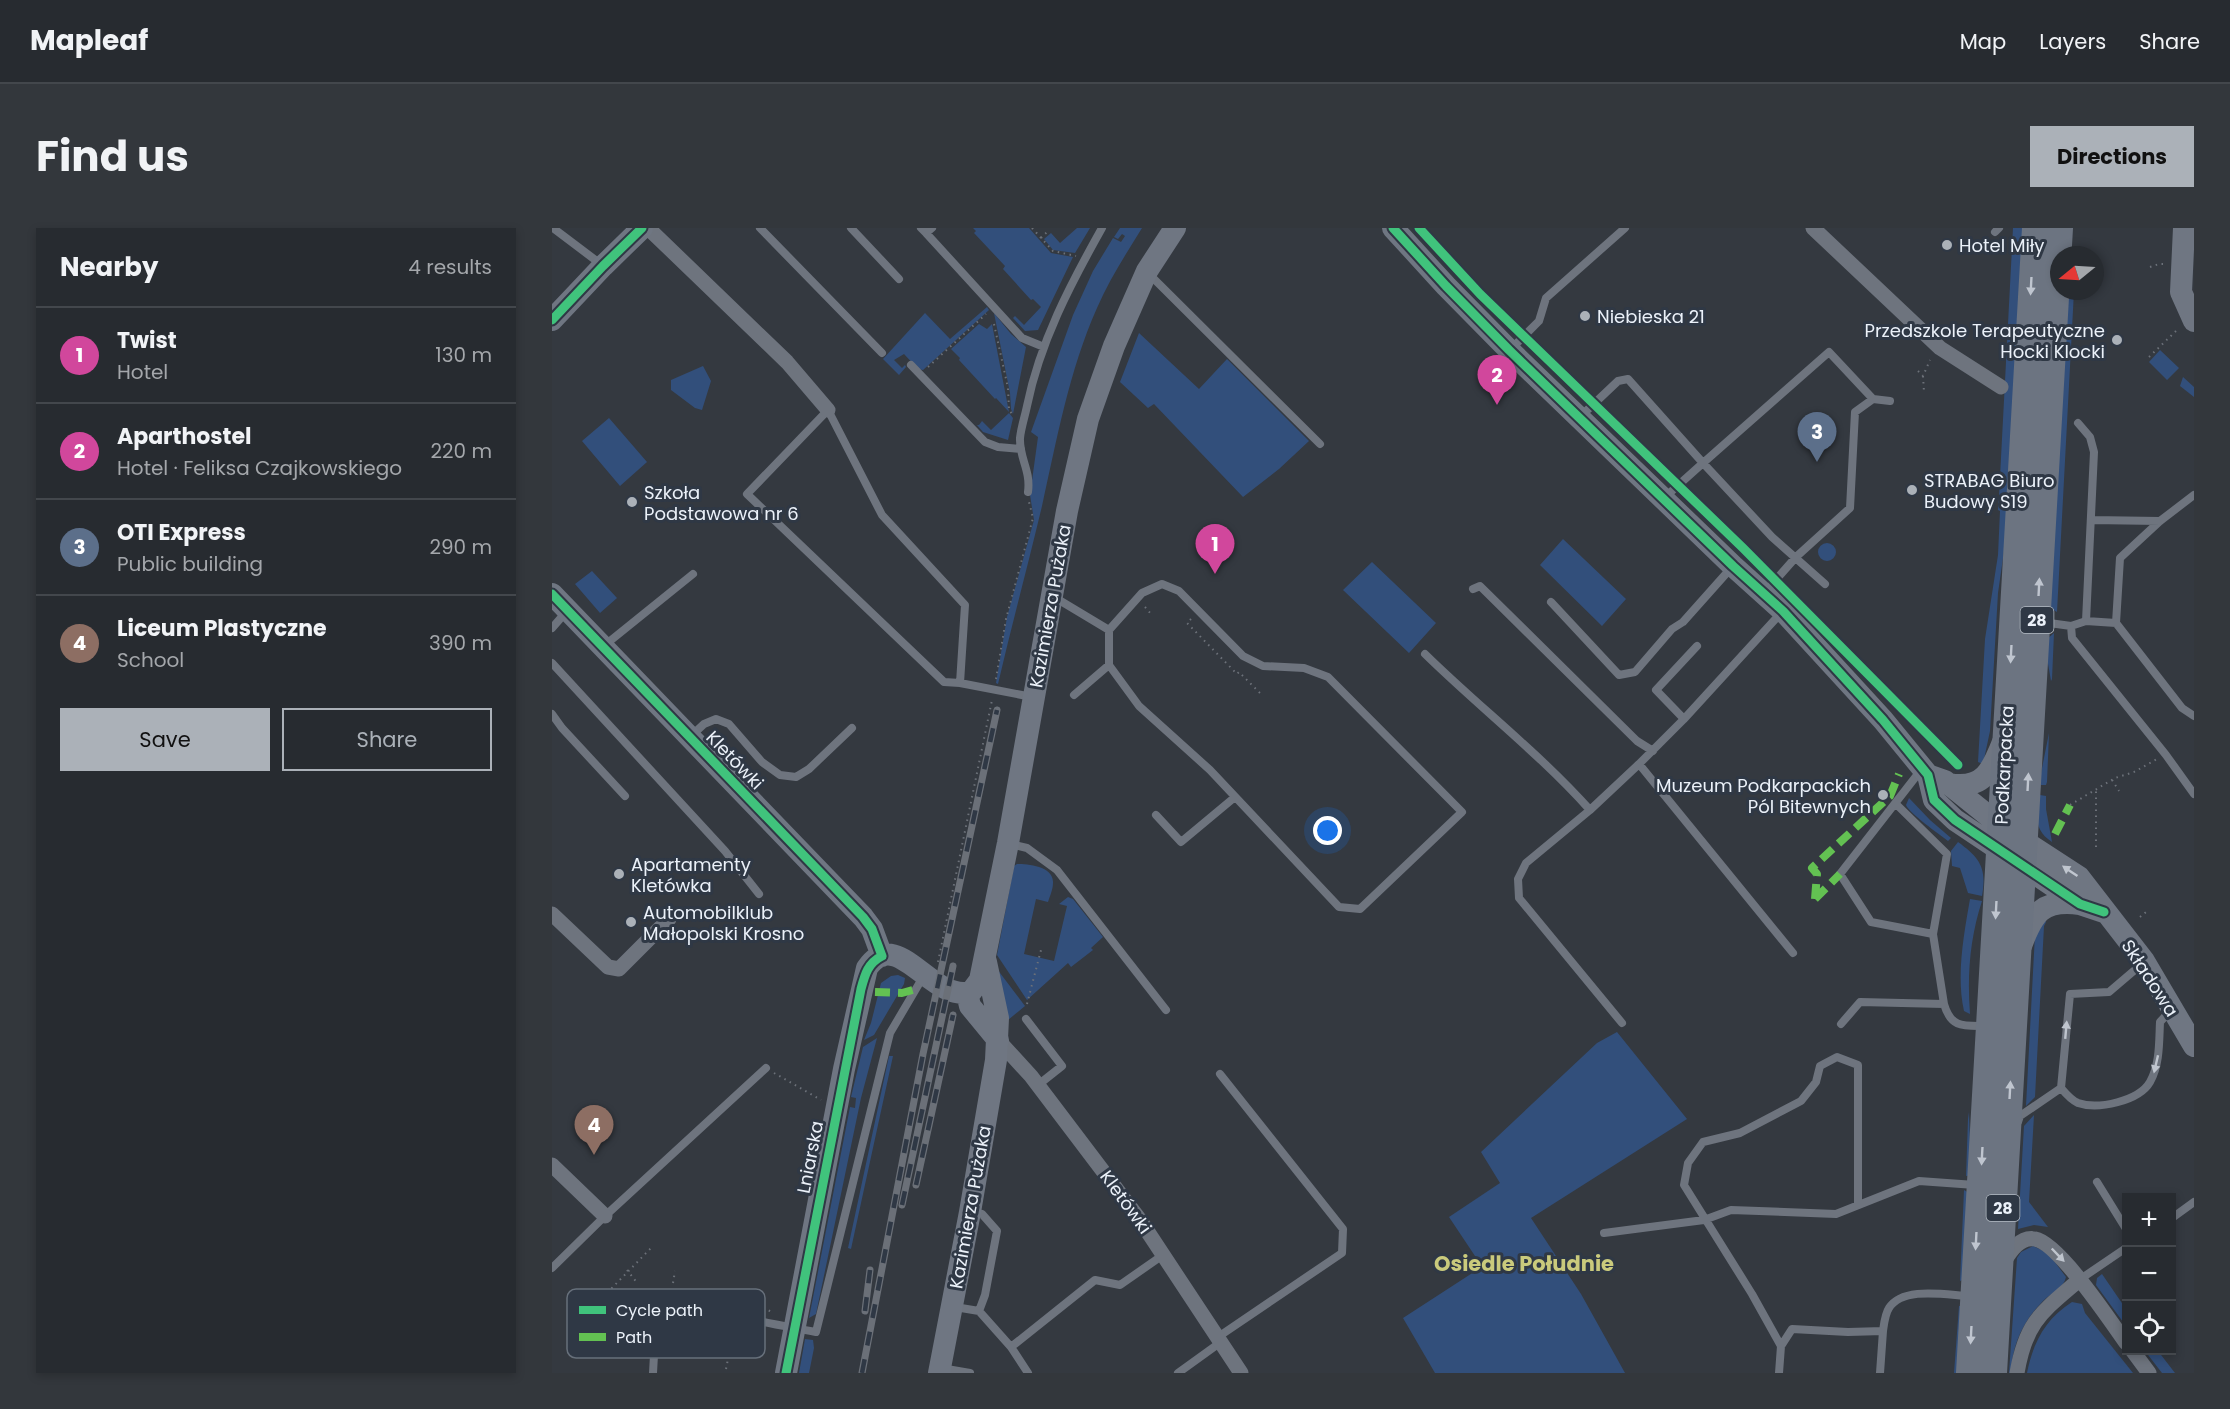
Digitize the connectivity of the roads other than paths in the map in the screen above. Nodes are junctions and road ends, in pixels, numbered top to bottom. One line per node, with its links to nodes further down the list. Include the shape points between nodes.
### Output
1 (553, 228): 15 (lane)
2 (642, 228): 15 (street)
3 (648, 228): 27 (street, via 787,362)
4 (760, 228): 22 (lane)
5 (851, 228): 17 (lane)
6 (1102, 228): 20 (lane)
7 (1175, 228): 16 (street, Kazimierza Pużaka)
8 (1393, 228): 21 (street)
9 (1625, 228): 21 (lane, via 1546,298 1539,321)
10 (1813, 228): 24 (street, via 1940,348)
11 (2035, 228): 66 (main road, Podkarpacka / 28, one-way to 66)
12 (2060, 228): 49 (main road, Podkarpacka / 28, one-way to 12)
13 (2184, 228): 19 (street, via 2181,292)
14 (926, 230): 20 (lane, via 1022,338)
15 (603, 266): 18 (street)
16 (1147, 272): 30 (lane); 44 (street, Kazimierza Pużaka, via 1114,346 1088,419)
17 (899, 279)
18 (552, 320)
19 (2188, 323)
20 (1044, 347): 31 (lane, via 1033,377)
21 (1509, 350): 28 (street)
22 (882, 353)
23 (911, 365): 31 (lane, via 986,442)
24 (2001, 387)
25 (1873, 399): 26 (lane); 32 (lane, via 1829,352); 38 (lane, via 1855,412 1850,508)
26 (1890, 401)
27 (828, 410): 59 (lane, via 882,515 965,605); 59 (lane, via 747,494 944,682)
28 (1579, 417): 32 (lane, via 1618,381 1628,379); 35 (street)
29 (2078, 423): 36 (lane, via 2090,437 2094,452)
30 (1320, 444)
31 (1021, 448): 33 (lane, via 1030,479)
32 (1703, 463): 35 (lane); 38 (lane)
33 (1028, 492)
34 (2194, 495): 37 (lane)
35 (1663, 499): 39 (street)
36 (2091, 520): 37 (lane); 48 (lane)
37 (2160, 521): 50 (lane, via 2120,558)
38 (1796, 557): 41 (lane); 43 (lane)
39 (1733, 566): 43 (street); 46 (lane, via 1635,672 1619,675)
40 (693, 574): 55 (lane)
41 (1825, 584)
42 (1473, 589): 68 (lane, via 1480,586 1637,741)
43 (1764, 594): 47 (street)
44 (1053, 596): 53 (lane); 61 (street, Kazimierza Pużaka)
45 (560, 602): 52 (lane); 55 (street, Kletówki)
46 (1551, 602)
47 (1783, 612): 64 (lane); 70 (street, via 1883,720)
48 (2086, 621): 50 (lane); 51 (lane)
49 (2037, 622): 51 (lane); 81 (main road, Podkarpacka / 28, one-way to 49)
50 (2116, 623): 63 (lane, via 2182,708)
51 (2070, 626): 72 (lane, via 2072,638)
52 (552, 628)
53 (1109, 630): 58 (lane); 74 (lane, via 1142,593 1162,584 1179,591 1244,656 1263,666 1304,668 1328,677 1462,812 1359,909 1339,907)
54 (1696, 646): 64 (lane, via 1656,690)
55 (601, 648): 67 (street, Kletówki)
56 (1425, 654): 76 (lane, via 1560,777)
57 (552, 663): 82 (lane, via 725,851)
58 (1109, 665): 60 (lane); 74 (lane, via 1139,706)
59 (960, 683): 61 (lane)
60 (1074, 695)
61 (1034, 697): 79 (street, Kazimierza Pużaka)
62 (552, 714): 73 (lane)
63 (2194, 716)
64 (1684, 719): 68 (lane)
65 (852, 728): 67 (lane, via 796,777 780,776 722,721 704,724)
66 (2006, 735): 71 (street, via 1984,777 1971,784); 78 (main road, Podkarpacka / 28)
67 (690, 736): 90 (street, Kletówki, via 863,917 872,928)
68 (1653, 751): 69 (lane)
69 (1639, 765): 76 (lane); 88 (lane)
70 (1925, 772): 71 (street); 75 (lane); 80 (street, via 1934,800 1960,825)
71 (1949, 784): 78 (street)
72 (2194, 794)
73 (625, 796)
74 (1235, 797): 77 (lane, via 1181,842)
75 (1896, 804): 87 (lane, via 1947,854); 87 (lane, via 1840,873 1871,922)
76 (1590, 810): 99 (lane, via 1526,863 1518,879 1519,898)
77 (1156, 815)
78 (2001, 826): 80 (main road, Podkarpacka / 28); 81 (street)
79 (1008, 843): 91 (street, Kazimierza Pużaka); 96 (lane, via 1028,848 1057,870)
80 (1999, 851): 81 (street); 101 (main road, Podkarpacka / 28, one-way to 101)
81 (2024, 853): 83 (street); 84 (street, Składowa, one-way to 81, via 2079,877); 89 (main road, Podkarpacka / 28)
82 (759, 894)
83 (2080, 904): 84 (street); 89 (street, via 2057,903 2041,910 2029,925)
84 (2104, 912): 92 (street, Składowa)
85 (552, 915): 86 (street, via 608,968 619,969)
86 (669, 920)
87 (1933, 934): 95 (lane)
88 (1793, 953)
89 (2018, 954): 108 (main road, Podkarpacka / 28, one-way to 89)
90 (882, 956): 93 (street, via 899,956); 129 (street, Lniarska, via 867,968 860,995)
91 (985, 961): 94 (street, Kazimierza Pużaka, via 978,985); 102 (street, Kazimierza Pużaka, via 998,1018)
92 (2144, 961): 97 (street, Składowa); 107 (lane, one-way to 92, via 2070,994 2109,992)
93 (928, 978): 94 (street, via 948,990); 129 (lane, via 890,1033 816,1332)
94 (967, 993): 102 (street, via 970,1006)
95 (1944, 1004): 100 (lane, via 1860,1002); 101 (lane, via 1948,1017 1961,1026)
96 (1166, 1010)
97 (2171, 1010): 103 (street, Składowa); 107 (lane, one-way to 107, via 2160,1022 2151,1080 2132,1098 2102,1104 2080,1103)
98 (1026, 1019): 106 (lane, via 1062,1066)
99 (1623, 1023)
100 (1841, 1024)
101 (1989, 1026): 111 (main road, Podkarpacka / 28, one-way to 111)
102 (998, 1040): 106 (street, Kletówki); 114 (street, Kazimierza Pużaka)
103 (2194, 1046)
104 (766, 1068): 116 (lane)
105 (1220, 1074): 132 (lane, via 1343,1229 1342,1253)
106 (1038, 1085): 121 (street, Kletówki)
107 (2061, 1088): 108 (lane, via 2020,1116)
108 (2007, 1149): 122 (main road, Podkarpacka / 28)
109 (553, 1168): 116 (street)
110 (2097, 1182): 118 (lane)
111 (1980, 1185): 113 (lane, via 1919,1182); 125 (main road, Podkarpacka / 28, one-way to 125)
112 (2194, 1202): 115 (lane)
113 (1857, 1205): 117 (lane, via 1836,1214 1731,1210); 117 (lane, via 1858,1065 1837,1057 1820,1066 1816,1082 1802,1101 1740,1133 1703,1142 1688,1163 1684,1185)
114 (970, 1212): 126 (street, Kazimierza Pużaka); 127 (lane, via 982,1214 997,1231)
115 (2176, 1215)
116 (605, 1216): 123 (lane)
117 (1704, 1220): 119 (lane); 133 (lane)
118 (2122, 1221)
119 (1604, 1233)
120 (2122, 1251): 124 (lane)
121 (1163, 1255): 132 (street, Kletówki); 134 (lane, via 1120,1285 1095,1280)
122 (2000, 1267): 124 (street, one-way to 124, via 2013,1248 2035,1238 2051,1248); 125 (main road, Podkarpacka / 28)
123 (552, 1268)
124 (2079, 1280): 131 (street); 148 (street, via 2034,1322)
125 (1986, 1297): 130 (lane, via 1913,1294 1899,1298 1888,1309); 146 (main road, Podkarpacka / 28, one-way to 146); 147 (main road, Podkarpacka / 28)
126 (952, 1307): 127 (lane); 137 (street, Kazimierza Pużaka)
127 (979, 1311): 134 (lane)
128 (765, 1321): 129 (lane)
129 (794, 1327): 139 (street, Lniarska)
130 (1882, 1331): 133 (lane, via 1792,1329); 145 (lane)
131 (2122, 1336)
132 (1219, 1339): 142 (lane); 143 (street, Kletówki)
133 (1781, 1346): 144 (lane)
134 (1011, 1347): 141 (lane)
135 (2136, 1355): 149 (street)
136 (654, 1358): 138 (lane)
137 (939, 1370): 140 (lane)
138 (653, 1373)
139 (786, 1373)
140 (970, 1373)
141 (1028, 1373)
142 (1178, 1373)
143 (1241, 1373)
144 (1779, 1373)
145 (1880, 1373)
146 (1969, 1373)
147 (1994, 1373)
148 (2017, 1373)
149 (2149, 1373)

